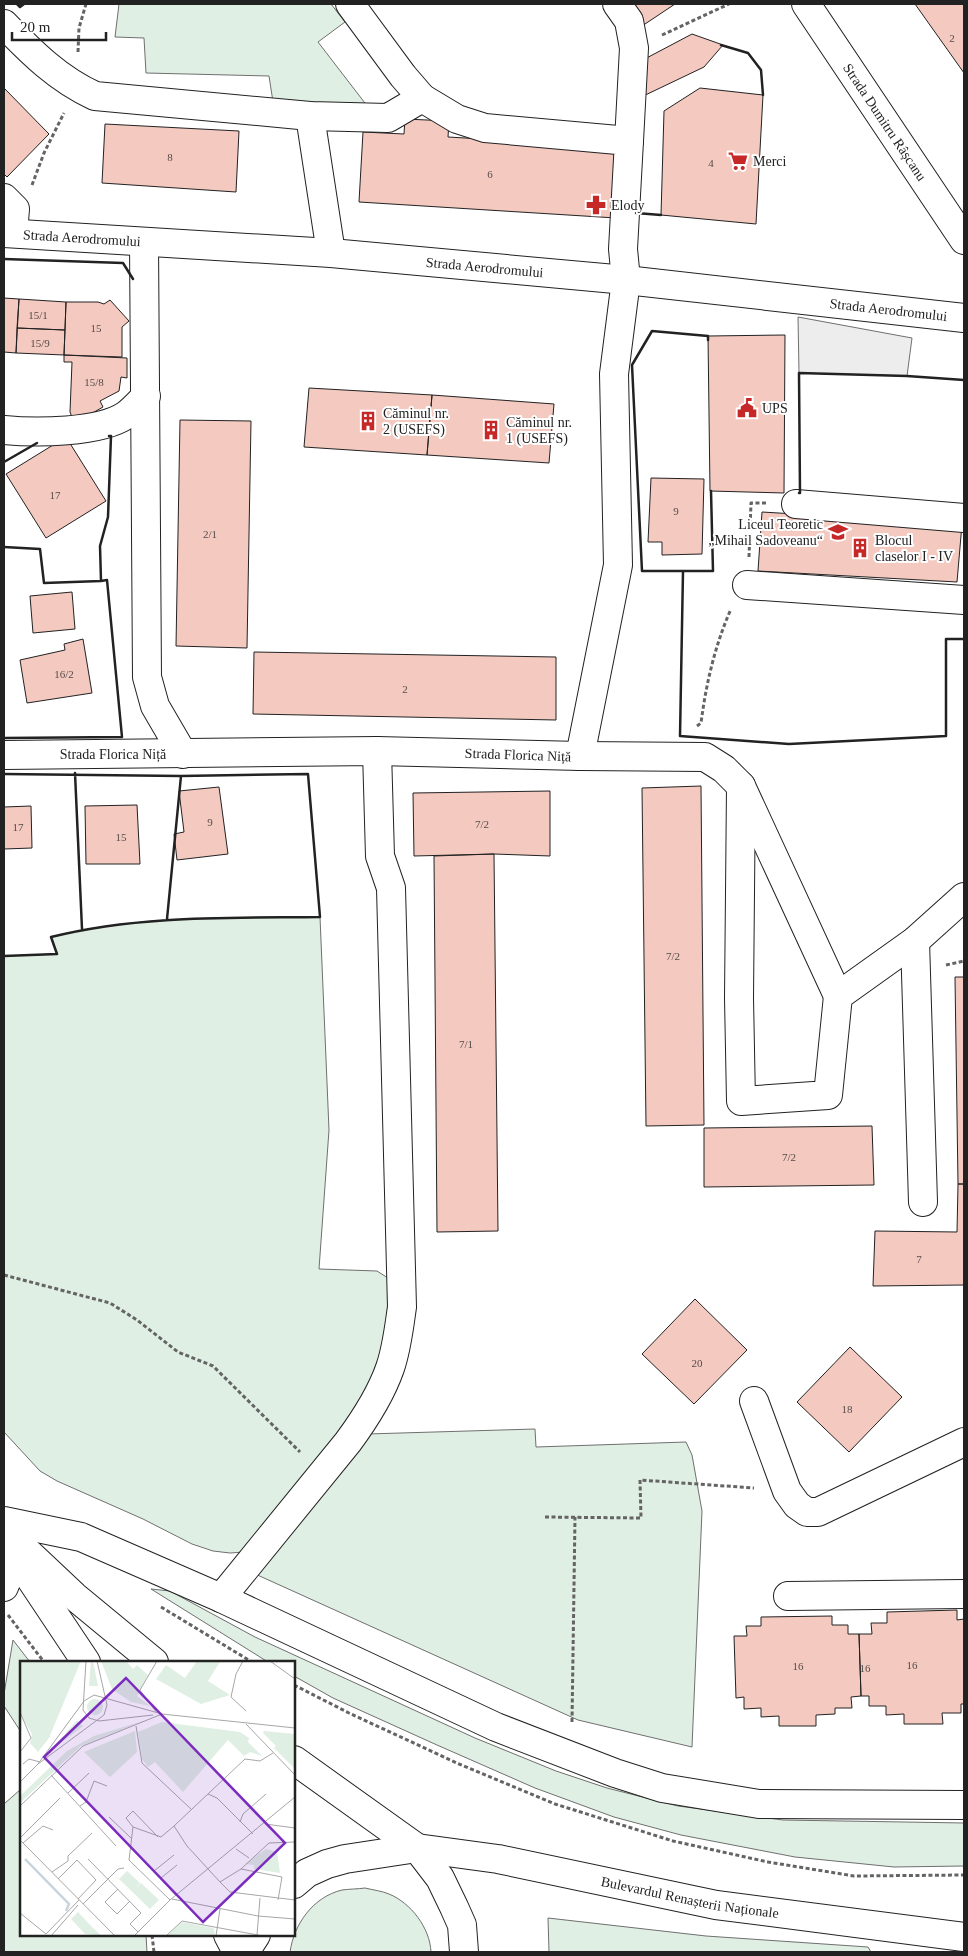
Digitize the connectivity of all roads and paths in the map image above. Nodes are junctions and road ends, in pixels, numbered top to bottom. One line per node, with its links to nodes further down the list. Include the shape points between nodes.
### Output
1 (350, 4): 7 (street)
2 (616, 4): 6 (street, Strada Florica Niță, via 629,21)
3 (729, 4): 6 (path)
4 (806, 4): 12 (street, Strada Dumitru Râșcanu)
5 (4, 24): 8 (street, via 56,74 95,96)
6 (634, 48): 9 (street, Strada Florica Niță)
7 (422, 98): 8 (street, via 388,118); 9 (street, via 457,119 485,128)
8 (310, 116): 14 (street)
9 (629, 141): 15 (street, Strada Florica Niță, via 623,249)
10 (4, 198): 11 (street, via 15,209)
11 (9, 233): 13 (street, Strada Aerodromului)
12 (964, 240)
13 (144, 242): 14 (street, Strada Aerodromului); 17 (street)
14 (331, 253): 15 (street, Strada Aerodromului)
15 (626, 280): 16 (street, Strada Aerodromului); 28 (street, Strada Florica Niță, via 614,374 618,565)
16 (964, 318)
17 (146, 396): 18 (street, via 126,415 108,424 84,429); 26 (street, via 147,677 155,706)
18 (4, 430)
19 (751, 503): 22 (path)
20 (796, 504): 21 (street)
21 (964, 518)
22 (750, 534)
23 (747, 585): 24 (street); 29 (path, via 738,591 723,626 706,686 701,723)
24 (964, 600)
25 (377, 751): 26 (street, Strada Florica Niță); 28 (street, Strada Florica Niță); 48 (street, via 380,856 391,888 402,1307 397,1337 390,1367 367,1416)
26 (183, 754): 27 (street, Strada Florica Niță)
27 (4, 755)
28 (580, 756): 29 (street)
29 (665, 757): 30 (street, via 705,757 724,768)
30 (740, 786): 33 (street); 33 (street, via 742,1101 828,1095)
31 (964, 897): 32 (street)
32 (915, 941): 33 (street); 34 (street)
33 (838, 996)
34 (923, 1202)
35 (4, 1275): 38 (path, via 110,1303 178,1352 213,1366)
36 (754, 1401): 39 (street)
37 (964, 1442): 39 (street, via 818,1512 807,1512)
38 (304, 1456)
39 (787, 1491): 40 (path, via 640,1480 641,1518)
40 (575, 1516): 41 (path); 56 (path)
41 (545, 1517)
42 (4, 1521): 48 (street, via 81,1537)
43 (4, 1530): 53 (street, via 74,1596)
44 (10, 1548): 45 (street); 52 (street)
45 (4, 1587)
46 (964, 1594): 47 (street)
47 (788, 1596)
48 (221, 1598): 58 (street, via 496,1728 615,1774 662,1788 759,1804)
49 (156, 1604): 54 (path)
50 (4, 1610): 51 (path)
51 (43, 1661)
52 (85, 1661)
53 (153, 1661)
54 (250, 1661)
55 (295, 1686): 60 (path, via 450,1760 555,1804 672,1841 854,1876)
56 (572, 1722)
57 (295, 1761): 59 (street)
58 (964, 1805)
59 (417, 1848): 61 (street, via 327,1864 307,1873); 65 (street, Bulevardul Renașterii Naționale, via 498,1859 716,1905); 69 (street, via 440,1878 454,1907 462,1925)
60 (964, 1875)
61 (295, 1883)
62 (152, 1936): 66 (path)
63 (229, 1936): 67 (street)
64 (255, 1936): 68 (street)
65 (964, 1937)
66 (154, 1952)
67 (237, 1952)
68 (245, 1952)
69 (464, 1952)

